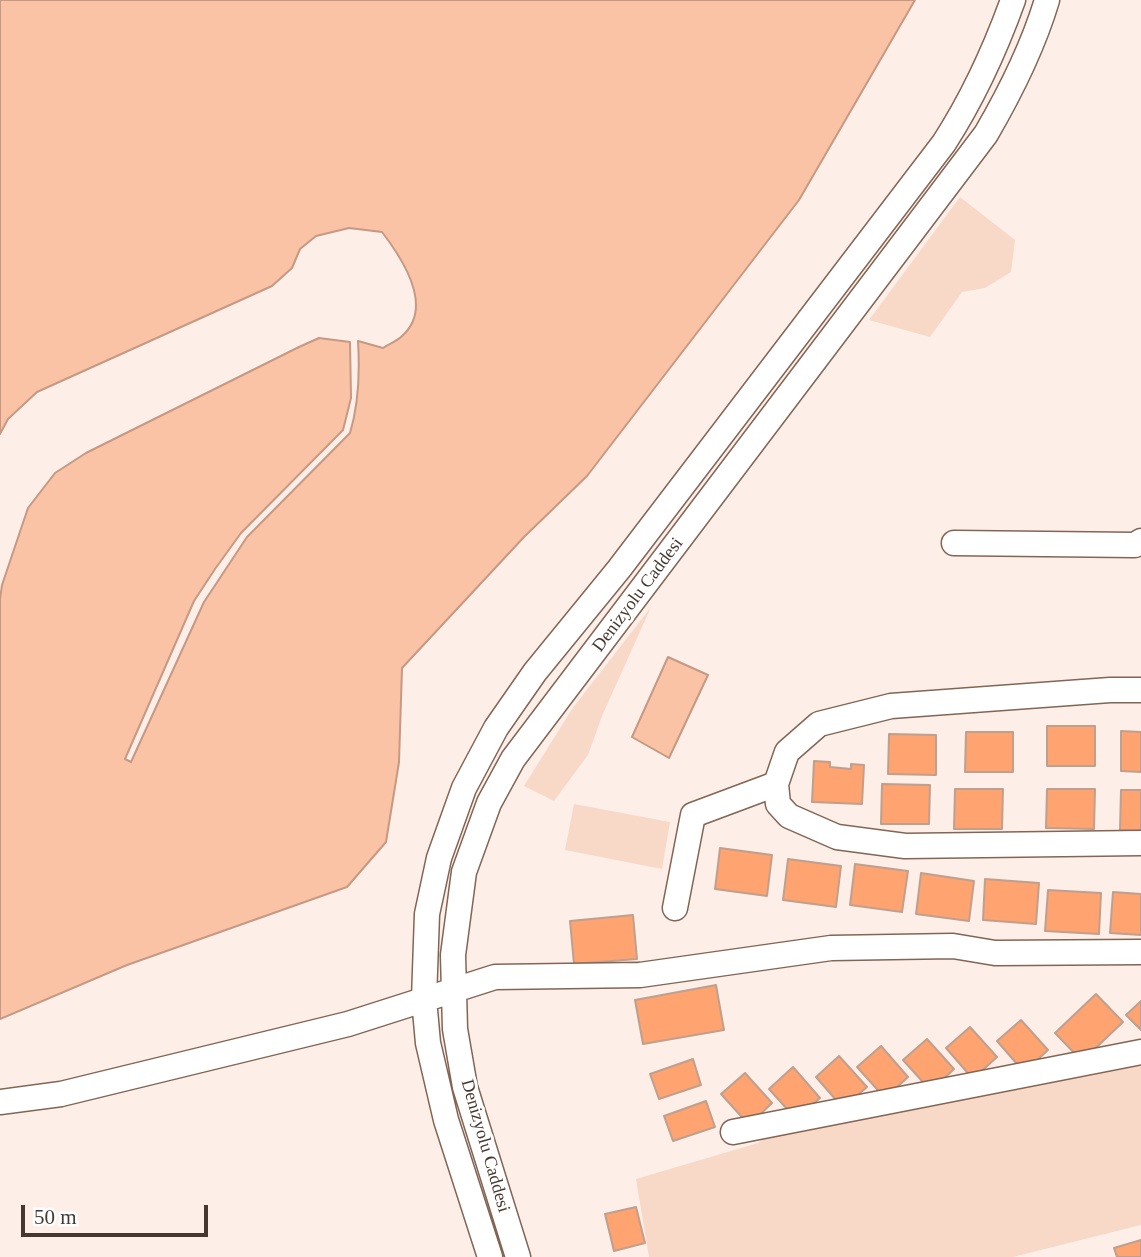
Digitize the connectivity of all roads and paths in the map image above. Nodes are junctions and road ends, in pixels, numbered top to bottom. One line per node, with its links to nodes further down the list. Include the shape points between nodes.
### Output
1 (1013, 0): 11 (street, Denizyolu Caddesi, via 979,82 944,143 496,728 464,788 439,858 427,914)
2 (1047, 0): 10 (street, Denizyolu Caddesi, via 1022,66 986,134 513,759 489,803 464,872 453,955)
3 (1141, 541): 4 (street, via 1135,545)
4 (954, 543)
5 (1141, 690): 6 (street, via 891,706 820,724 787,752)
6 (775, 784): 7 (street, via 778,804 789,816 837,837 905,846); 8 (street, via 692,815)
7 (1141, 843)
8 (675, 908)
9 (1141, 952): 10 (street, via 831,947 640,975 495,977)
10 (454, 989): 11 (street); 16 (street, Denizyolu Caddesi, via 455,1029 466,1087)
11 (425, 999): 13 (street, via 348,1024 61,1094); 15 (street, Denizyolu Caddesi, via 428,1043 446,1120)
12 (1141, 1052): 14 (street)
13 (0, 1102)
14 (733, 1132)
15 (490, 1257)
16 (518, 1257)

